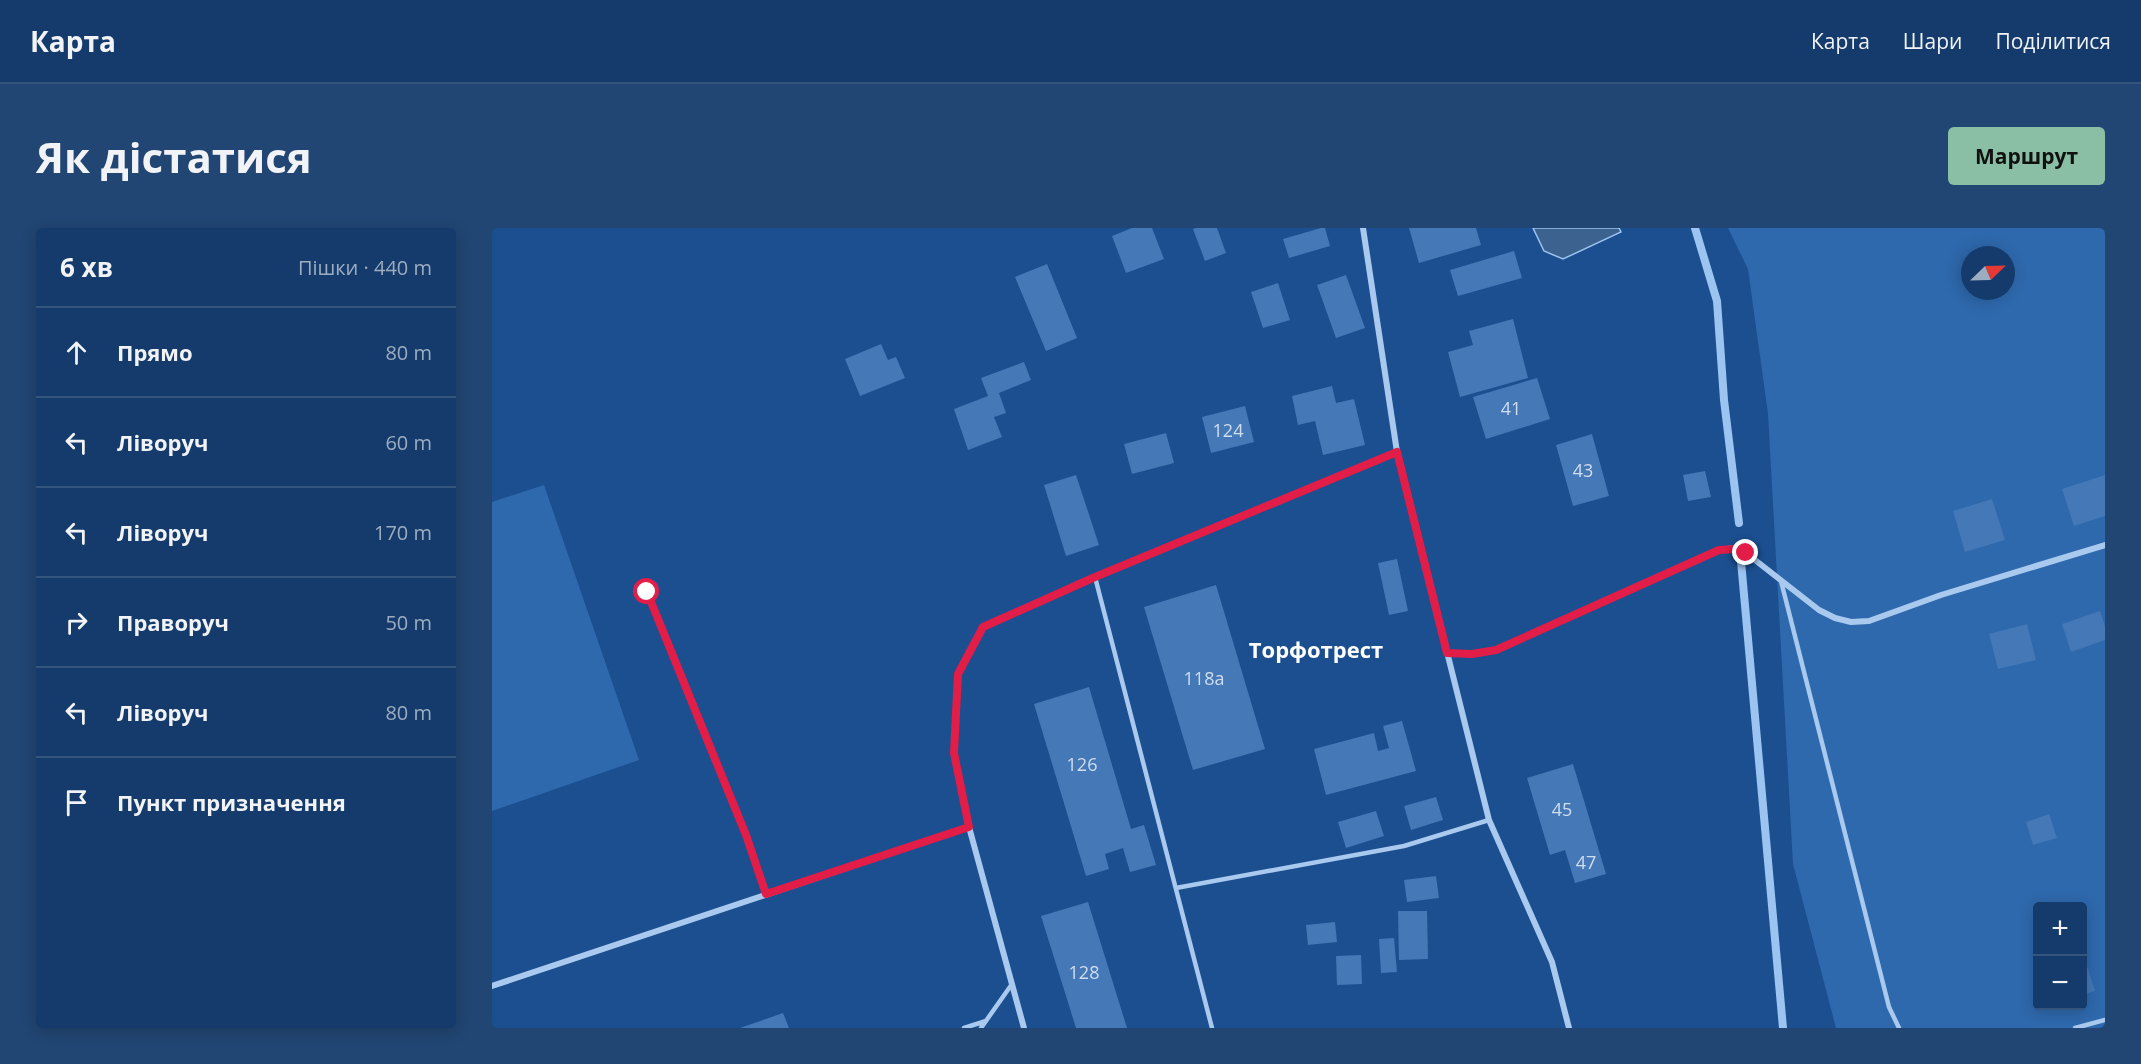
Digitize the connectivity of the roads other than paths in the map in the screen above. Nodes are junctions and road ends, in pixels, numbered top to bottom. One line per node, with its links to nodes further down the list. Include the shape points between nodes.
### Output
1 (1363, 228): 2 (street)
2 (1397, 452): 4 (street); 7 (street)
3 (2105, 545): 5 (street, via 1869,621 1835,618)
4 (1095, 577): 9 (street, via 983,627 958,674 954,753); 10 (lane)
5 (1780, 579): 7 (street, via 1746,553 1719,550 1496,650); 21 (lane, via 1889,1006)
6 (647, 592): 11 (lane, via 746,835)
7 (1447, 653): 8 (street)
8 (1489, 820): 10 (lane, via 1404,846); 20 (street, via 1552,962)
9 (969, 827): 11 (street); 12 (street)
10 (1176, 888): 19 (lane)
11 (766, 894): 13 (street)
12 (1012, 984): 15 (lane); 18 (street)
13 (492, 986)
14 (2105, 1020): 22 (lane)
15 (986, 1021): 16 (lane); 17 (lane)
16 (964, 1028)
17 (981, 1028)
18 (1024, 1028)
19 (1212, 1028)
20 (1569, 1028)
21 (1899, 1028)
22 (2075, 1028)

